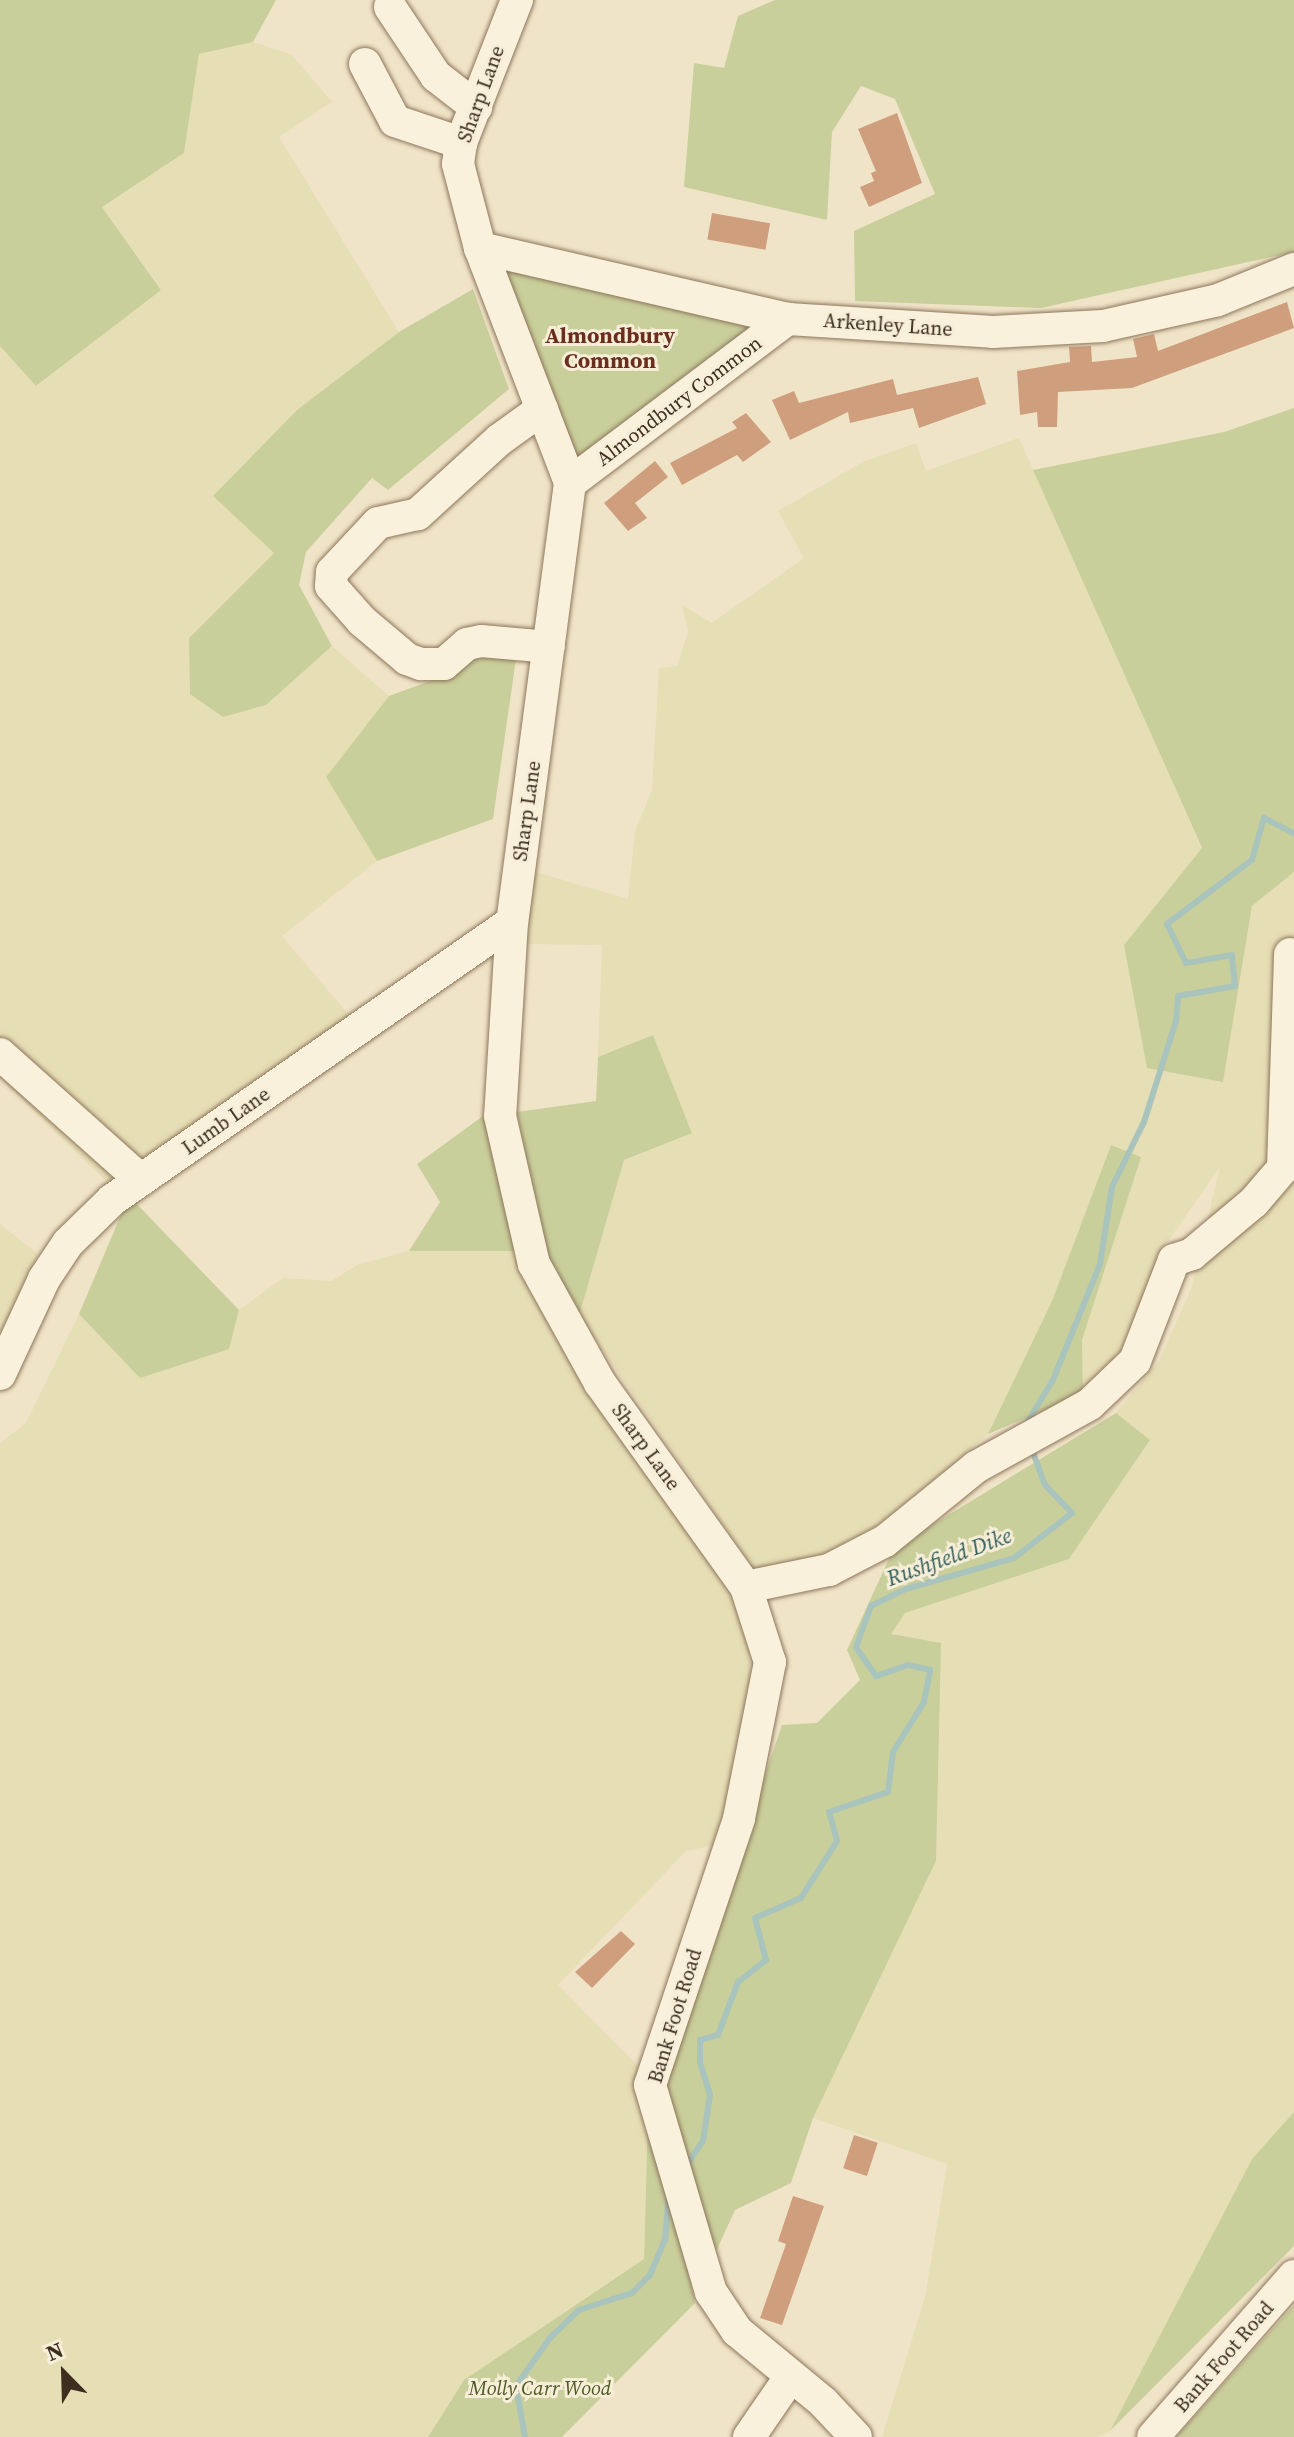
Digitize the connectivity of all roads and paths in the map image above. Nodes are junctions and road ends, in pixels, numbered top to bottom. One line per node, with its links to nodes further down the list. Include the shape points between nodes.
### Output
1 (517, 0): 4 (street, Sharp Lane)
2 (390, 7): 4 (street, via 436,76)
3 (365, 64): 5 (street, via 395,121)
4 (476, 107): 5 (street, Sharp Lane)
5 (461, 143): 6 (street, Sharp Lane, via 458,164)
6 (480, 248): 8 (street, Arkenley Lane); 9 (street, Sharp Lane)
7 (1294, 269): 8 (street, Arkenley Lane, via 1218,300 1103,326 993,332)
8 (788, 319): 10 (street, Almondbury Common)
9 (542, 409): 10 (street, Sharp Lane); 11 (street, via 499,440 418,514 378,523 332,572 331,580 336,598 407,659 421,664 444,664 467,644 481,641)
10 (570, 483): 11 (street, Sharp Lane)
11 (549, 647): 12 (street, Sharp Lane)
12 (512, 922): 16 (street, Lumb Lane); 18 (street, Sharp Lane, via 500,1116 534,1264 600,1383)
13 (1291, 961): 15 (street)
14 (0, 1054): 16 (street)
15 (1288, 1137): 18 (street, via 1283,1168 1254,1202 1192,1254 1174,1260 1135,1361 1090,1404 976,1467 885,1541 843,1563)
16 (141, 1180): 17 (street, Lumb Lane, via 68,1243 44,1279)
17 (0, 1374)
18 (746, 1587): 20 (street, Bank Foot Road, via 770,1662 739,1819 650,2085 711,2292 737,2331)
19 (1294, 2276): 21 (street, Bank Foot Road)
20 (791, 2376): 22 (street); 23 (street, Bank Foot Road)
21 (1167, 2431)
22 (749, 2437)
23 (856, 2437)

